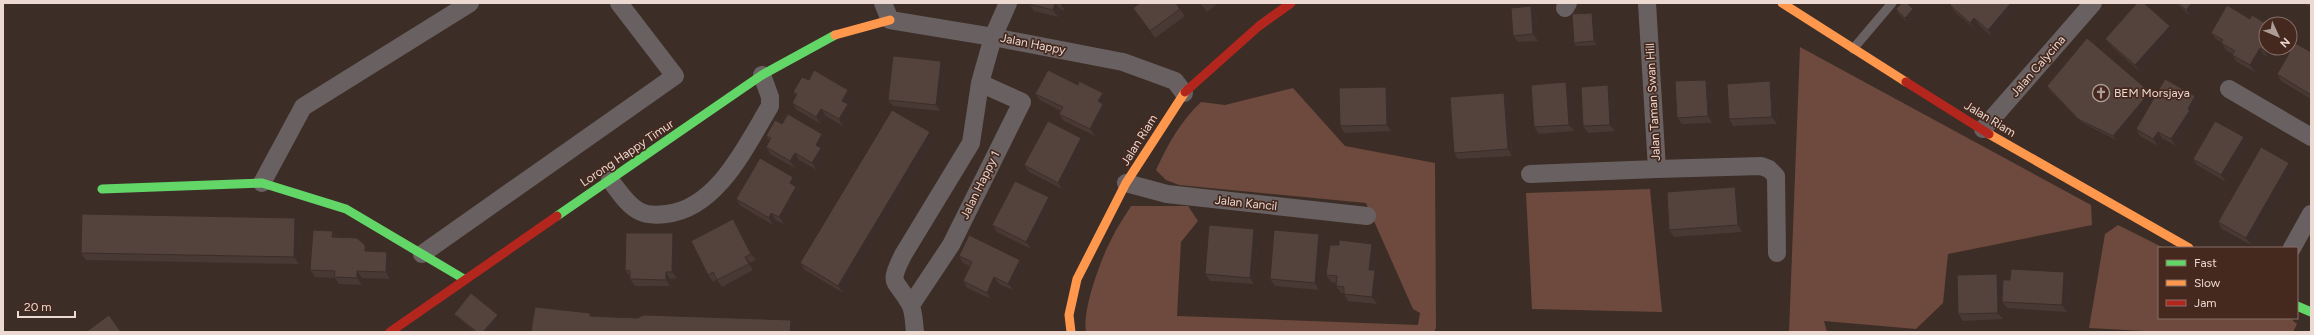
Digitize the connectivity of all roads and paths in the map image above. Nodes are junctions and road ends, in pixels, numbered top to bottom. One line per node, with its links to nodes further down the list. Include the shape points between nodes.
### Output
1 (470, 3): 22 (street, via 303,107)
2 (619, 3): 30 (street, via 675,76)
3 (883, 3): 10 (street)
4 (1008, 3): 11 (street, Jalan Happy 1)
5 (1291, 3): 16 (street, Jalan Riam, via 1259,26)
6 (1647, 3): 19 (street, Jalan Taman Swan Hill)
7 (1782, 3): 12 (street, Jalan Riam)
8 (1892, 3): 12 (lane)
9 (2093, 3): 17 (street, Jalan Calycina)
10 (890, 20): 11 (street, Jalan Happy); 13 (street, Lorong Happy Timur, via 838,33 798,52)
11 (993, 37): 14 (street, Jalan Happy 1); 16 (street, Jalan Happy, via 1124,62 1176,81)
12 (1853, 50): 17 (street, Jalan Riam)
13 (762, 75): 21 (street, Lorong Happy Timur); 21 (street, via 770,97 770,106 722,182 706,197 680,213 657,215 639,212)
14 (980, 83): 34 (street, Jalan Happy 1, via 971,143 894,273 896,287); 34 (street, Jalan Happy 1, via 1022,102)
15 (2229, 89): 18 (street)
16 (1184, 93): 23 (street, Jalan Riam)
17 (1983, 129): 27 (street, Jalan Riam)
18 (2311, 137)
19 (1657, 169): 20 (street); 29 (street, Jalan Taman Swan Hill, via 1761,166 1769,169 1776,176)
20 (1530, 174)
21 (610, 180): 31 (street, Lorong Happy Timur)
22 (262, 183): 24 (street); 30 (street, via 346,209)
23 (1126, 183): 26 (street, Jalan Kancil, via 1168,194); 36 (street, Jalan Riam, via 1077,279 1070,315)
24 (102, 189)
25 (2311, 214): 28 (street)
26 (1367, 216)
27 (2187, 247)
28 (2293, 247)
29 (1776, 253)
30 (422, 254): 31 (street)
31 (464, 279): 35 (street, Lorong Happy Timur)
32 (2298, 306): 33 (street)
33 (2311, 312)
34 (913, 317)
35 (390, 332)
36 (1071, 332)

